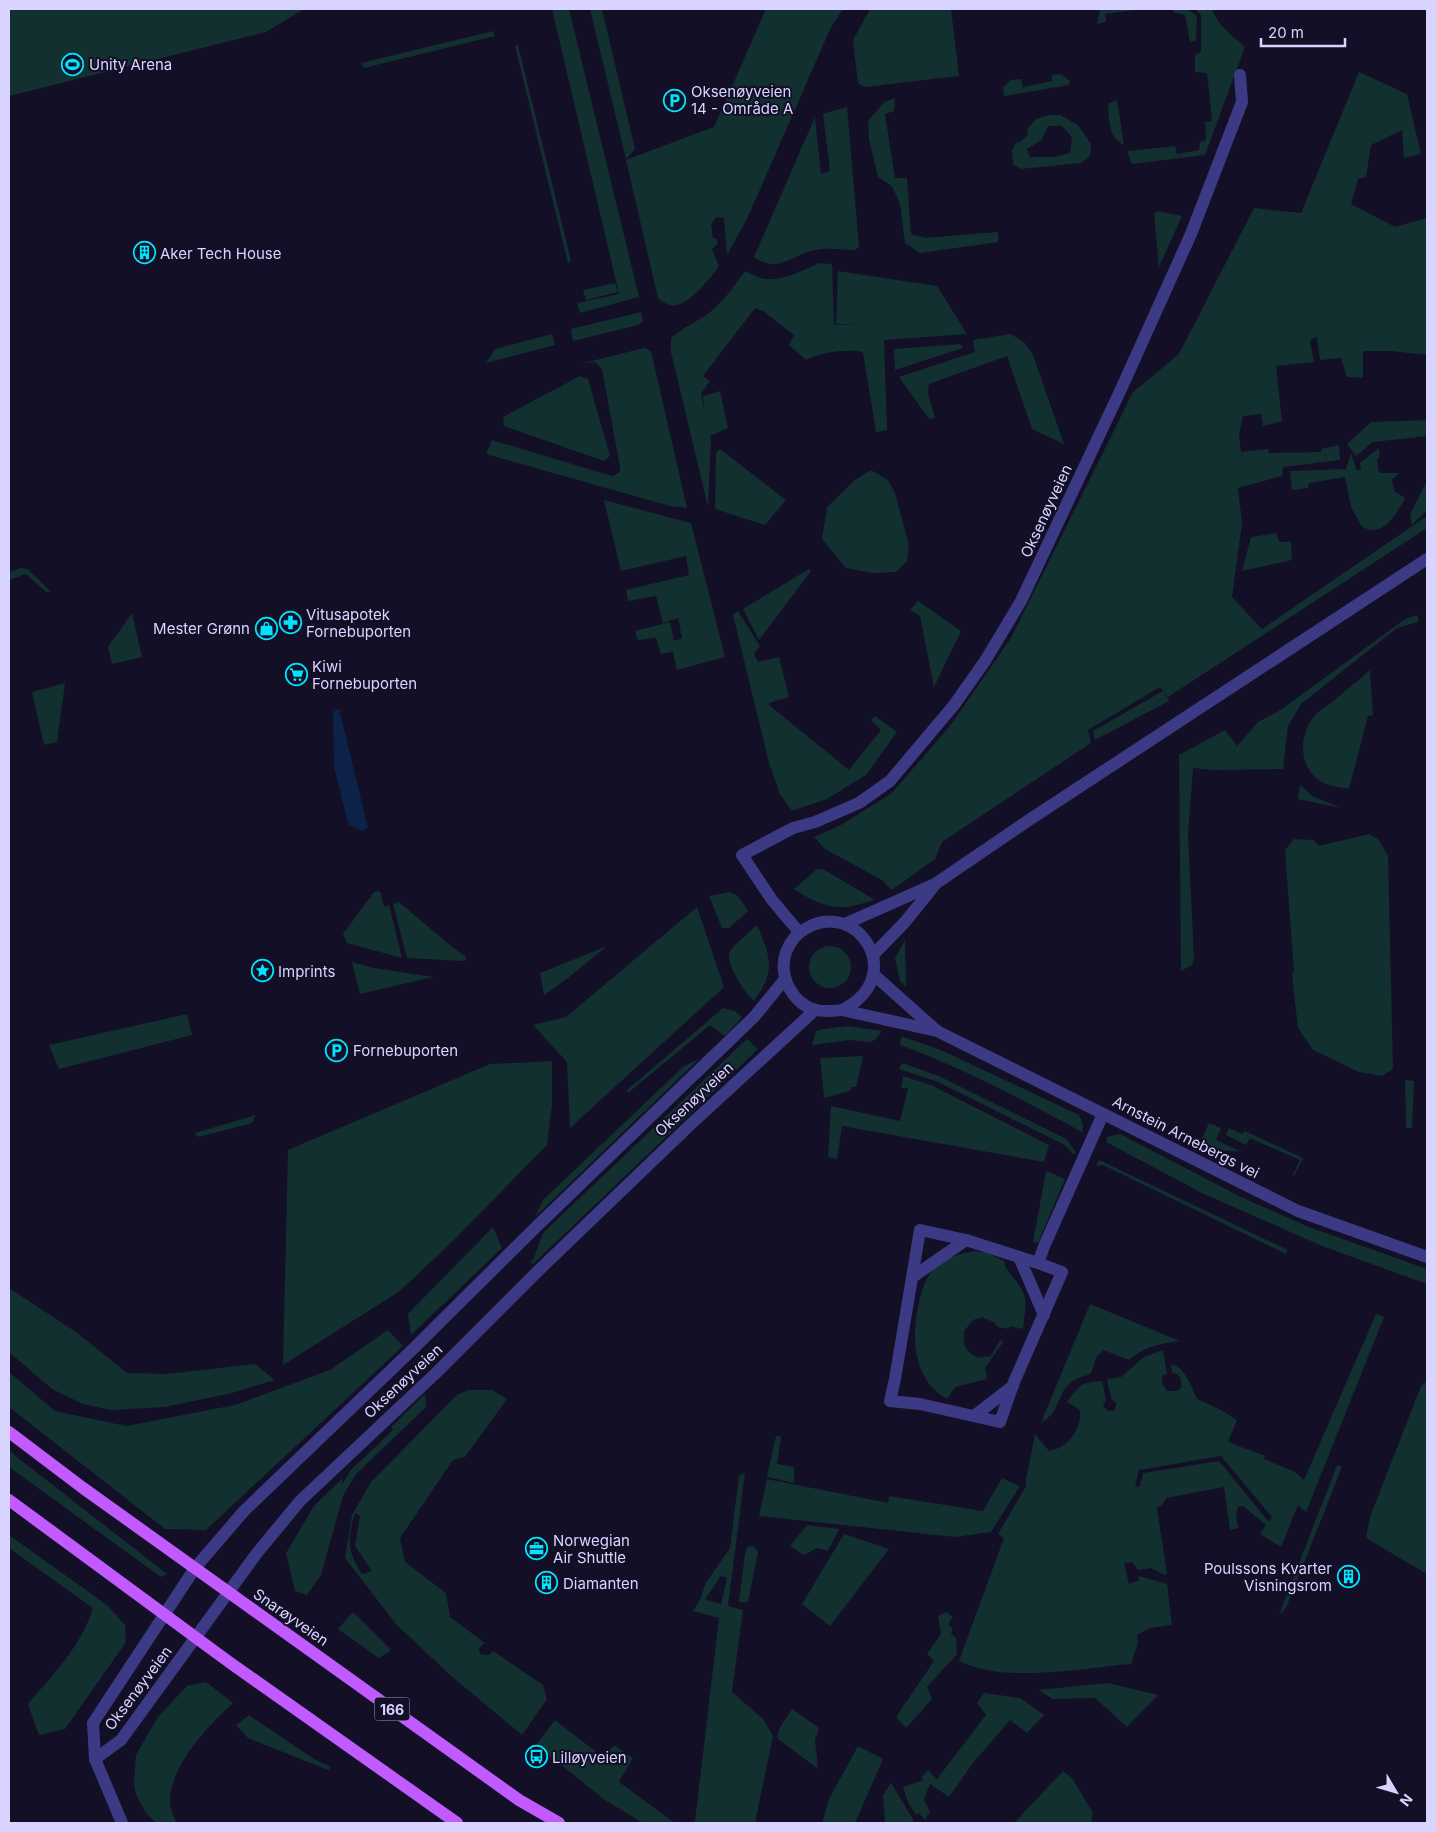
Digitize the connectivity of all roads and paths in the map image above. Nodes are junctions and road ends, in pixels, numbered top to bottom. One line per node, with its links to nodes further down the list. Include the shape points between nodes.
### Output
1 (1240, 75): 5 (street, Oksenøyveien, via 1242,102 1192,234 1021,601 985,661 954,705 890,781 859,803 793,828 742,855 772,900)
2 (1427, 559): 3 (street)
3 (935, 884): 4 (street); 6 (street)
4 (845, 924): 5 (street, via 821,922); 6 (street, via 862,936)
5 (799, 932): 8 (street, via 785,954)
6 (873, 955): 7 (street)
7 (873, 974): 10 (street, via 863,996); 11 (street, Arnstein Arnebergs vei)
8 (785, 980): 9 (street, via 796,998); 23 (street, Oksenøyveien, via 754,1017 244,1511)
9 (815, 1010): 10 (street); 24 (street, Oksenøyveien, via 683,1132 436,1374 300,1501)
10 (842, 1010): 11 (street, Arnstein Arnebergs vei)
11 (937, 1030): 12 (street, Arnstein Arnebergs vei)
12 (1103, 1114): 15 (street, Arnstein Arnebergs vei, via 1298,1211); 16 (street)
13 (966, 1240): 14 (street); 17 (street); 17 (street, via 920,1230)
14 (1019, 1257): 16 (street); 18 (street)
15 (1427, 1257)
16 (1038, 1264): 18 (street, via 1062,1272)
17 (914, 1276): 20 (street, via 890,1400)
18 (1044, 1315): 19 (street)
19 (1013, 1386): 20 (street); 20 (street, via 1000,1422)
20 (974, 1416)
21 (9, 1432): 23 (main road, Snarøyveien / 166)
22 (9, 1500): 25 (main road)
23 (195, 1568): 24 (main road, Snarøyveien / 166); 25 (street, Oksenøyveien)
24 (228, 1592): 26 (street, Oksenøyveien); 30 (main road, Snarøyveien / 166, via 518,1800)
25 (164, 1614): 26 (main road); 27 (street, Oksenøyveien, via 93,1723)
26 (196, 1638): 27 (street, Oksenøyveien, via 121,1740); 29 (main road)
27 (95, 1759): 28 (street)
28 (122, 1823)
29 (457, 1823)
30 (559, 1823)

